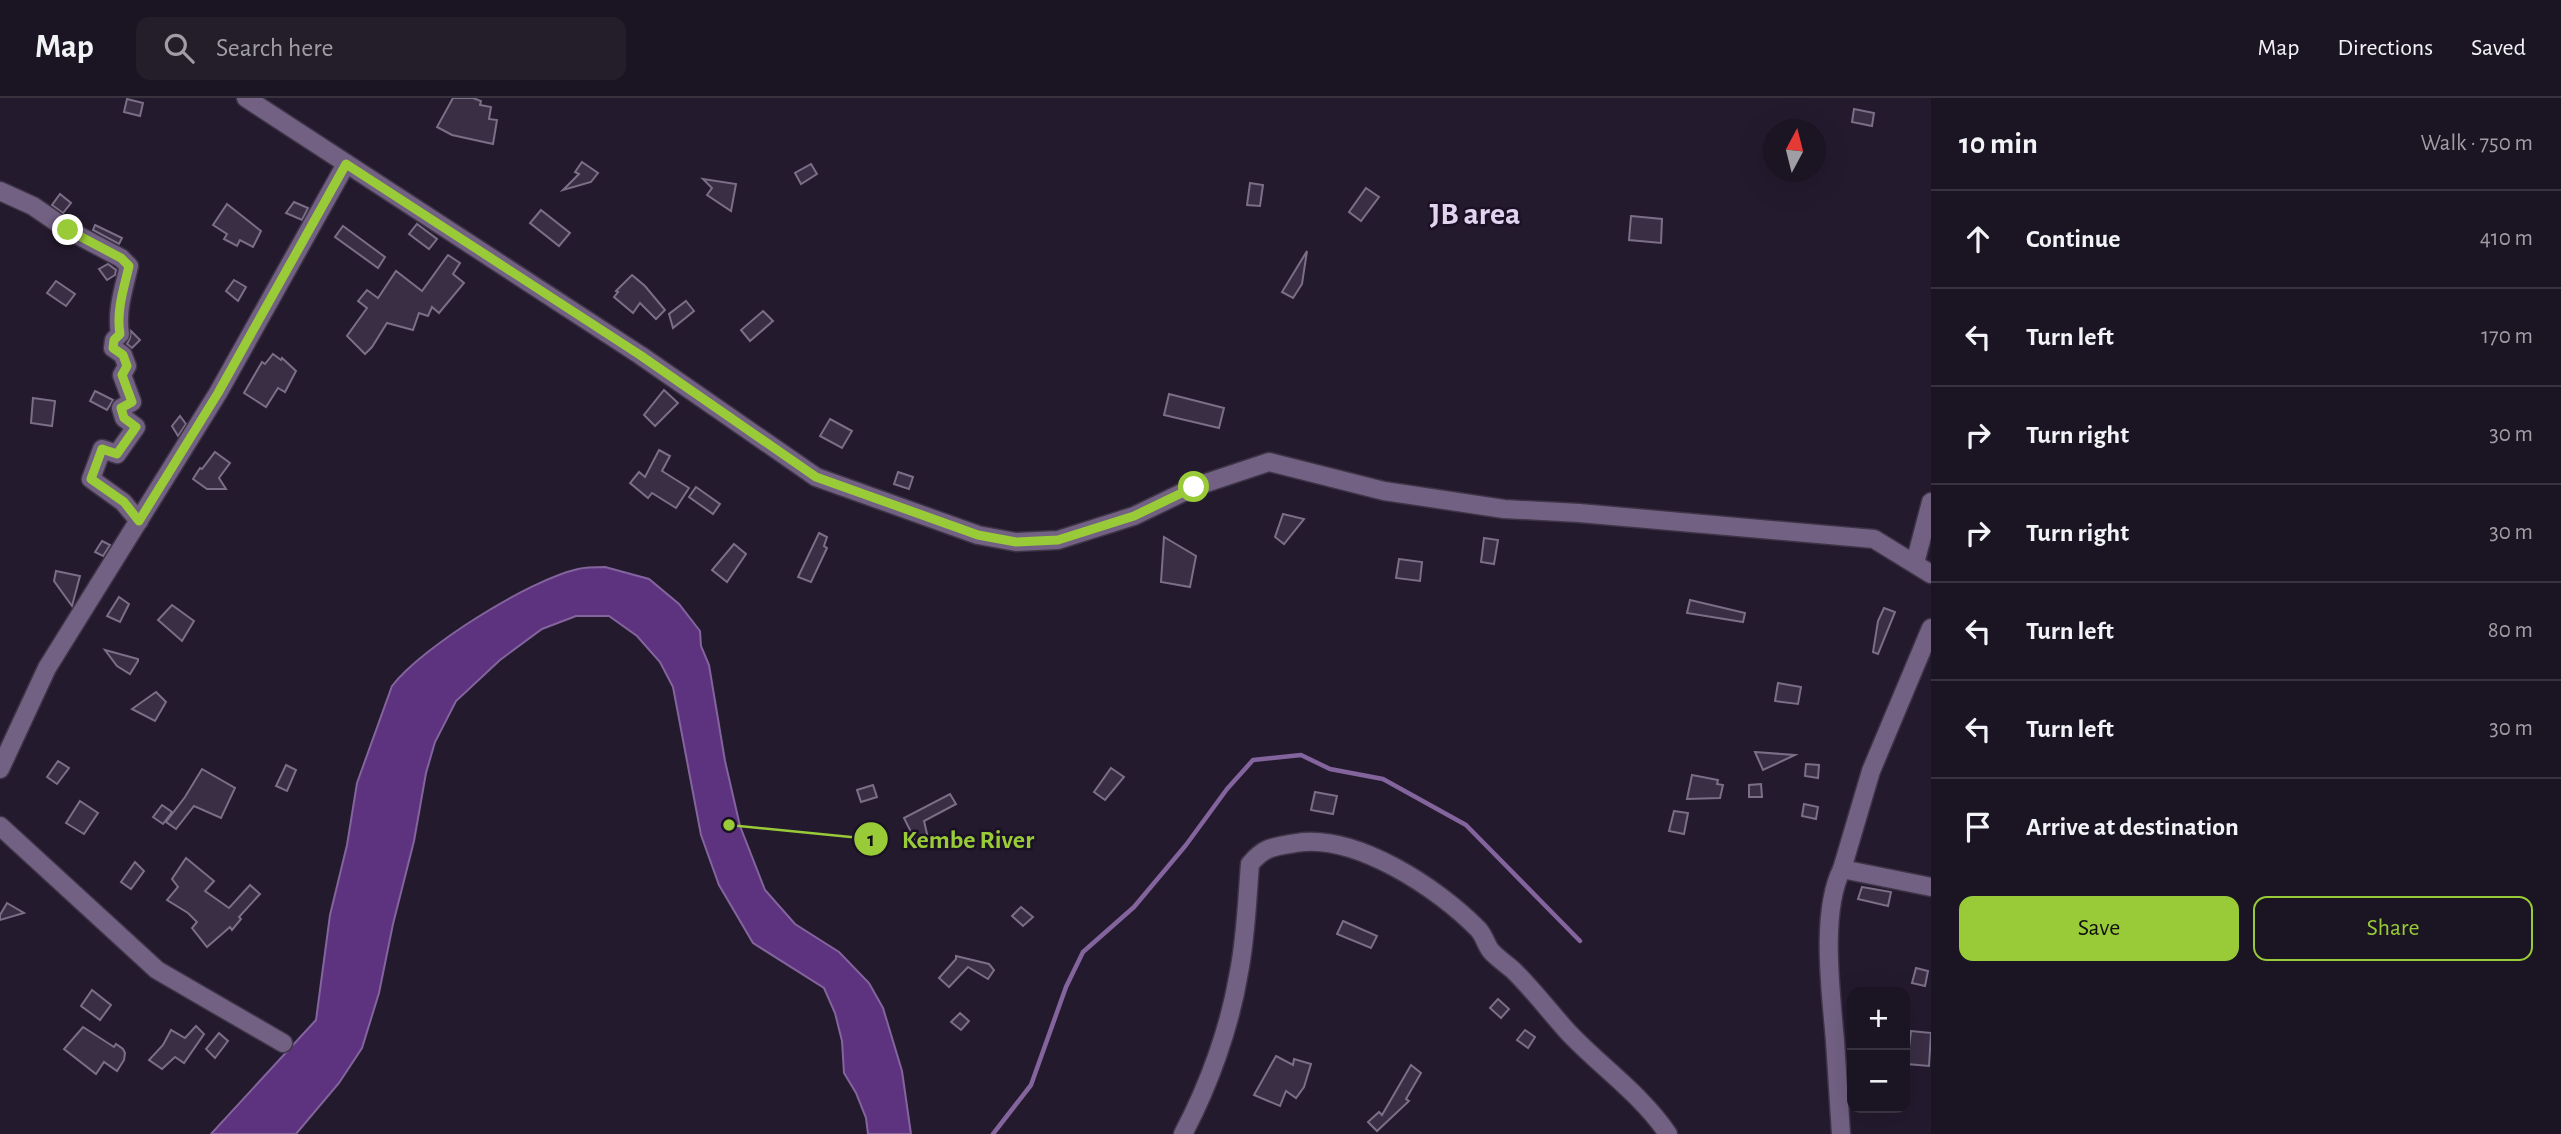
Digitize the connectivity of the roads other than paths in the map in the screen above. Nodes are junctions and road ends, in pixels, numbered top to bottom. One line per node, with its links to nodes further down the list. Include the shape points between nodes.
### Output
1 (246, 98): 2 (street)
2 (346, 164): 5 (street, via 218,393); 6 (street, via 640,355 816,477 978,535 1016,542 1058,540 1134,516 1194,487 1269,462 1384,491 1504,509 1874,539)
3 (0, 191): 5 (street, via 33,206 129,266 120,303 120,334 113,348 123,355 127,366 122,375 132,402 121,408 124,418 136,427 117,454 102,449 91,479 124,502)
4 (1931, 502): 6 (street)
5 (139, 521): 9 (street, via 47,668)
6 (1915, 564): 7 (street)
7 (1931, 574)
8 (1931, 628): 11 (street, via 1871,771)
9 (0, 769)
10 (0, 826): 13 (street, via 157,970)
11 (1842, 869): 12 (street); 16 (street, via 1829,929)
12 (1931, 887)
13 (283, 1042)
14 (1183, 1134): 15 (street, via 1209,1077 1229,1016 1240,971 1250,864 1261,852 1313,840 1381,860 1411,876 1458,912 1569,1033 1656,1115)
15 (1668, 1134)
16 (1841, 1134)

